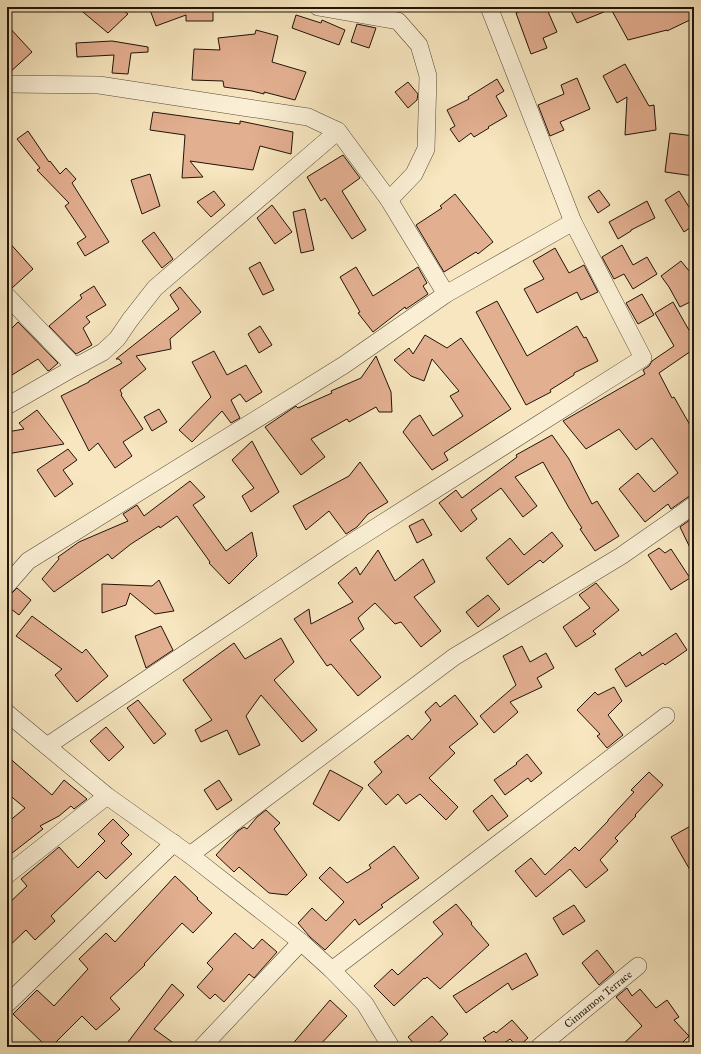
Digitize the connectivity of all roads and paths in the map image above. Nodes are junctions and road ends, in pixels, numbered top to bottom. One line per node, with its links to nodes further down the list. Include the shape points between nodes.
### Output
1 (318, 7): 5 (street, via 398,21 419,45 428,76 426,149 414,174)
2 (489, 7): 6 (street)
3 (7, 84): 4 (street, via 99,84 308,117)
4 (338, 131): 5 (street); 9 (street, via 155,288 117,339 103,352)
5 (389, 200): 7 (street)
6 (573, 222): 7 (street); 15 (street, via 643,358 343,548)
7 (446, 294): 12 (street, via 344,365 28,561)
8 (7, 296): 9 (street)
9 (75, 367): 10 (street)
10 (7, 406)
11 (694, 505): 18 (street, via 621,556 454,657)
12 (7, 585)
13 (7, 713): 15 (street)
14 (666, 716): 22 (street)
15 (47, 746): 16 (street)
16 (107, 796): 17 (street); 19 (street)
17 (174, 843): 18 (street); 23 (street)
18 (190, 855): 20 (street)
19 (7, 875)
20 (301, 942): 22 (street); 24 (street)
21 (638, 966): 26 (street, Cinnamon Terrace)
22 (332, 970): 25 (street, via 365,1004)
23 (7, 1004)
24 (202, 1047)
25 (391, 1047)
26 (539, 1047)

